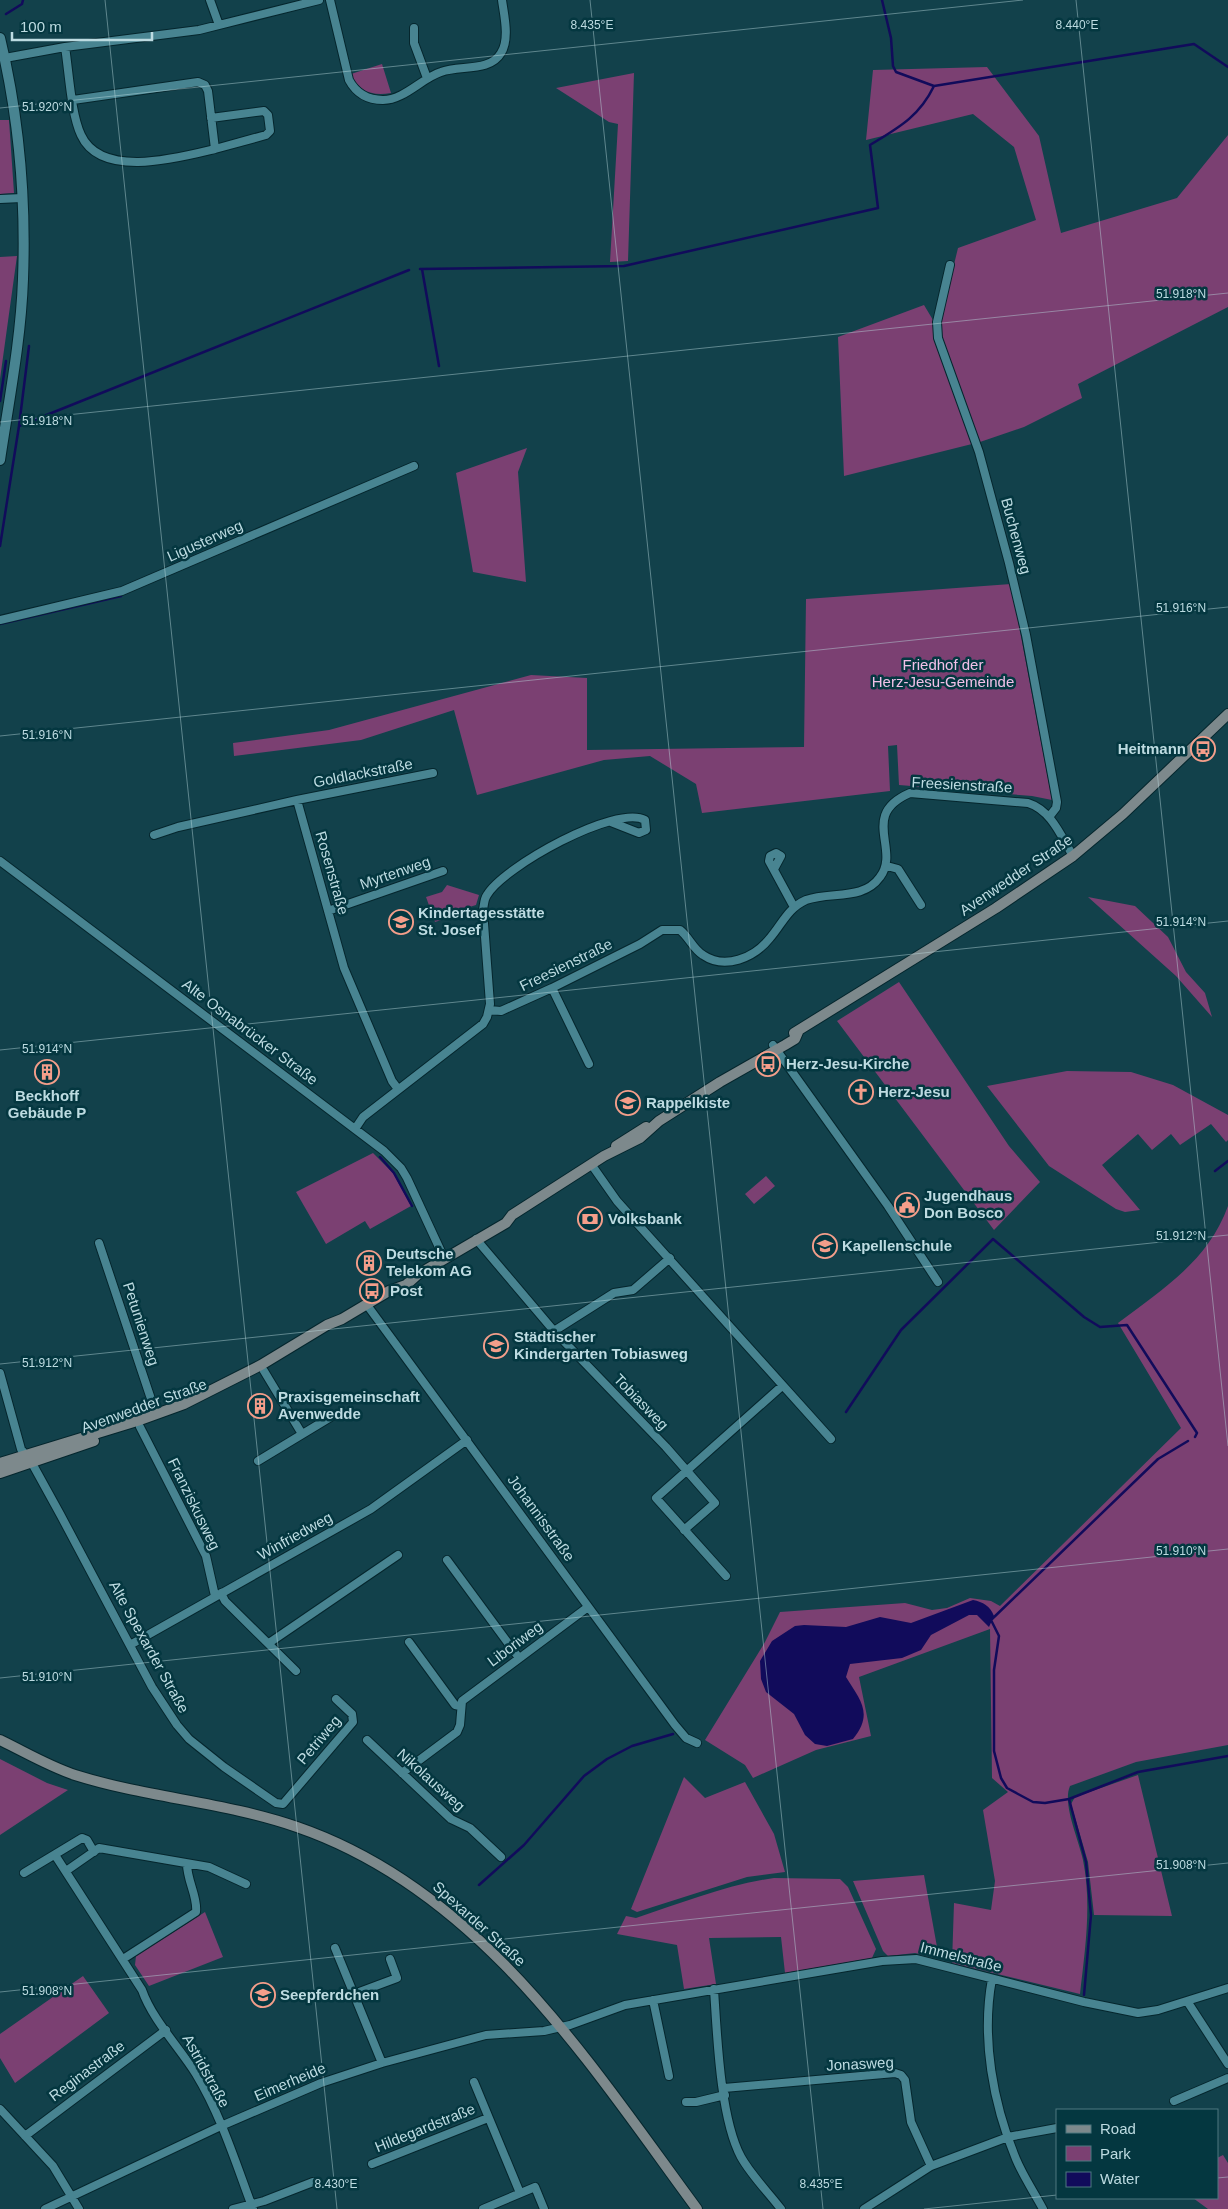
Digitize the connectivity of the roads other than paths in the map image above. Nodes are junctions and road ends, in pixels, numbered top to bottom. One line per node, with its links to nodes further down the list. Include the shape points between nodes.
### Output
1 (210, 0): 5 (street)
2 (319, 0): 5 (street)
3 (330, 0): 10 (street, via 347,75 354,89 370,98 385,100 399,96)
4 (502, 0): 10 (street, via 505,41 496,60 487,65 457,68)
5 (219, 25): 8 (street)
6 (414, 28): 10 (street, via 414,43)
7 (0, 38): 9 (street)
8 (65, 48): 9 (street); 11 (street)
9 (5, 58): 14 (street, via 17,119)
10 (427, 78)
11 (73, 100): 12 (street, via 198,82 208,91); 13 (street, via 81,136 98,155 105,158 137,162 176,159)
12 (211, 118): 13 (street); 13 (street, via 264,111 268,115 270,131 266,134)
13 (216, 149)
14 (22, 198): 15 (street); 17 (street, via 22,300)
15 (0, 199)
16 (950, 265): 23 (street, Buchenweg, via 937,322 938,338 979,452 1022,617 1057,802)
17 (0, 460)
18 (414, 466): 19 (street, Ligusterweg, via 122,591)
19 (0, 620)
20 (1227, 716): 26 (main road, Avenwedder Straße, via 1123,814)
21 (434, 773): 22 (street, Goldlackstraße)
22 (297, 800): 25 (street); 33 (street, Rosenstraße)
23 (1049, 817): 26 (street, Freesienstraße); 28 (street, Freesienstraße, via 1028,803 910,793 898,798 885,815 882,830)
24 (611, 822): 35 (street, via 558,841 531,857 486,896 483,910)
25 (154, 835)
26 (1073, 856): 36 (main road, Avenwedder Straße)
27 (0, 861): 39 (street, Alte Osnabrücker Straße)
28 (887, 866): 31 (street, via 898,869); 32 (street, Freesienstraße, via 869,888 816,897)
29 (774, 869): 32 (street)
30 (443, 871): 33 (street, Myrtenweg)
31 (921, 905)
32 (794, 907): 34 (street, Freesienstraße, via 770,939 739,960 718,962 702,955 686,935 672,928 652,935)
33 (328, 911): 38 (street, Rosenstraße, via 344,968)
34 (552, 988): 35 (street, Freesienstraße, via 501,1011); 37 (street)
35 (489, 1010): 38 (street, via 483,1024)
36 (775, 1048): 40 (main road, Avenwedder Straße, via 660,1121 640,1138); 45 (street)
37 (589, 1064)
38 (398, 1089): 39 (street, via 363,1117)
39 (355, 1129): 43 (street, Alte Osnabrücker Straße, via 401,1168)
40 (591, 1164): 41 (main road, Avenwedder Straße, via 512,1215 506,1223); 44 (street, via 617,1201)
41 (477, 1238): 43 (main road, Avenwedder Straße); 48 (street, Tobiasweg)
42 (99, 1243): 52 (street, Petunienweg)
43 (444, 1258): 46 (main road, Avenwedder Straße, via 417,1275 396,1283)
44 (670, 1258): 48 (street, via 633,1290 614,1292); 51 (street)
45 (938, 1282)
46 (367, 1305): 47 (main road, Avenwedder Straße); 57 (street, Johannisstraße)
47 (342, 1319): 49 (main road, Avenwedder Straße, via 331,1330); 52 (main road, Avenwedder Straße, via 326,1325 218,1388)
48 (554, 1331): 61 (street, Tobiasweg)
49 (264, 1371): 54 (main road, Avenwedder Straße); 55 (street)
50 (0, 1373): 58 (street, Alte Spexarder Straße, via 21,1449)
51 (782, 1386): 56 (street); 61 (street)
52 (156, 1414): 58 (main road, Avenwedder Straße)
53 (334, 1415): 55 (street)
54 (140, 1427): 58 (main road, Avenwedder Straße); 67 (street, Franziskusweg, via 206,1556)
55 (302, 1434): 59 (street)
56 (831, 1439)
57 (467, 1440): 67 (street, Winfriedweg, via 371,1509); 68 (street, Johannisstraße)
58 (28, 1458): 60 (main road, Avenwedder Straße); 62 (main road, Avenwedder Straße); 71 (street, Alte Spexarder Straße)
59 (258, 1460)
60 (0, 1463)
61 (687, 1471): 63 (street, via 656,1498); 63 (street, Tobiasweg, via 715,1503)
62 (0, 1473)
63 (684, 1530): 66 (street)
64 (398, 1555): 70 (street)
65 (448, 1560): 72 (street)
66 (726, 1576)
67 (218, 1595): 70 (street); 71 (street, Winfriedweg)
68 (588, 1606): 72 (street, Liboriweg); 78 (street, Johannisstraße, via 675,1725 686,1738)
69 (410, 1642): 75 (street, via 455,1705)
70 (269, 1643): 73 (street)
71 (130, 1645): 80 (street, Alte Spexarder Straße, via 152,1687 189,1739 276,1803 283,1804)
72 (519, 1658): 75 (street, Liboriweg, via 462,1701)
73 (296, 1671)
74 (336, 1698): 80 (street, Petriweg, via 352,1714 353,1722)
75 (460, 1706): 79 (street, via 457,1732)
76 (2, 1740): 97 (main road, Spexarder Straße, via 25,1754 75,1775 254,1814 358,1853 448,1913 499,1959)
77 (367, 1740): 79 (street, Nikolausweg)
78 (697, 1743)
79 (402, 1773): 83 (street, Nikolausweg, via 451,1820 470,1828)
80 (287, 1800)
81 (94, 1852): 82 (street, via 82,1838); 84 (street, via 99,1848); 85 (street)
82 (55, 1855): 85 (street, Astridstraße); 86 (street)
83 (501, 1857)
84 (187, 1864): 87 (street, via 209,1867); 89 (street, via 187,1879 197,1904 196,1912)
85 (66, 1871): 89 (street, Astridstraße)
86 (24, 1873)
87 (246, 1884)
88 (335, 1948): 94 (street)
89 (123, 1959): 98 (street, Astridstraße, via 147,2004)
90 (390, 1959): 94 (street, via 397,1978)
91 (992, 1979): 93 (street, Immelstraße, via 916,1959 882,1961); 96 (street, Immelstraße, via 1138,2013); 112 (street, via 989,2018 991,2062)
92 (1228, 1988): 96 (street, Immelstraße)
93 (714, 1989): 95 (street, Immelstraße); 104 (street)
94 (354, 1994): 99 (street)
95 (653, 2000): 97 (street, Immelstraße, via 625,2005); 101 (street)
96 (1187, 2001): 100 (street)
97 (560, 2027): 99 (street, Eimerheide, via 535,2033 486,2034); 124 (main road, Spexarder Straße, via 594,2068)
98 (166, 2030): 109 (street, Astridstraße, via 197,2076); 111 (street, Reginastraße)
99 (382, 2063): 109 (street, Eimerheide, via 320,2082)
100 (1228, 2064)
101 (668, 2076)
102 (1228, 2078): 105 (street)
103 (474, 2082): 108 (street, Hildegardstraße)
104 (724, 2092): 106 (street, Jonasweg, via 696,2102); 114 (street, Jonasweg, via 895,2073 901,2075 905,2080 910,2122); 125 (street, via 731,2132 741,2157)
105 (1174, 2101)
106 (686, 2102)
107 (0, 2109): 111 (street)
108 (488, 2118): 113 (street, Hildegardstraße); 116 (street, Hildegardstraße)
109 (221, 2126): 117 (street, Eimerheide); 118 (street, Astridstraße)
110 (1056, 2128): 112 (street)
111 (25, 2136): 117 (street, via 53,2166)
112 (1008, 2137): 114 (street); 127 (street)
113 (372, 2164)
114 (931, 2166): 126 (street)
115 (313, 2182): 118 (street)
116 (520, 2193): 122 (street); 123 (street, via 535,2187)
117 (72, 2196): 119 (street, Eimerheide); 120 (street)
118 (252, 2206): 121 (street)
119 (46, 2209)
120 (79, 2209)
121 (233, 2209)
122 (483, 2209)
123 (544, 2209)
124 (697, 2209)
125 (781, 2209)
126 (864, 2209)
127 (1043, 2209)

